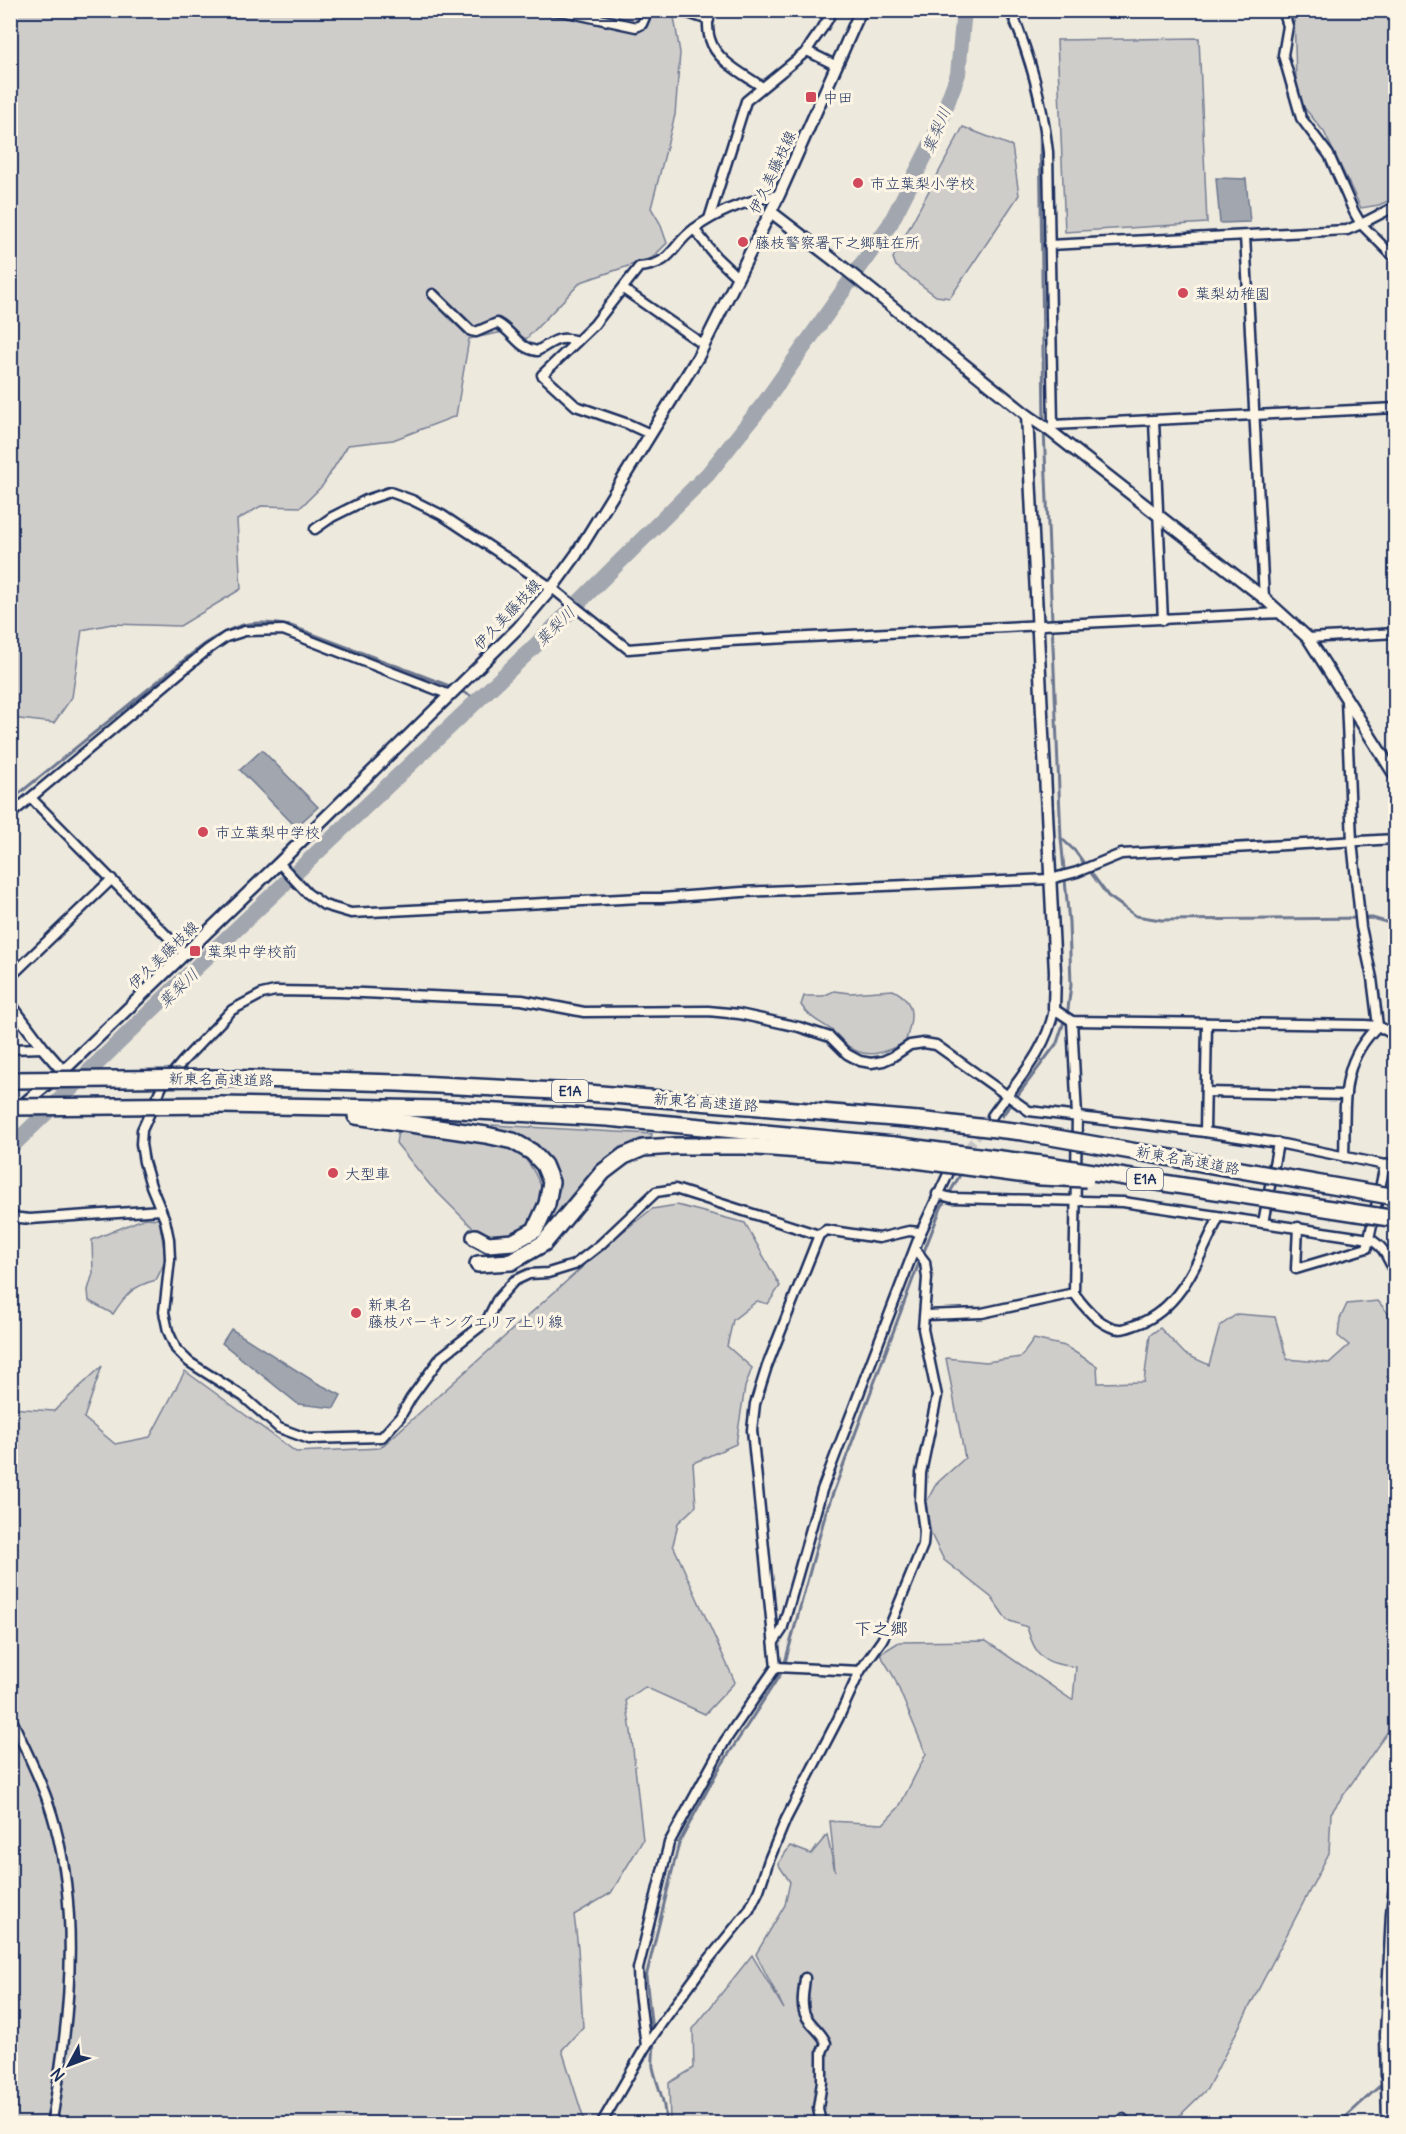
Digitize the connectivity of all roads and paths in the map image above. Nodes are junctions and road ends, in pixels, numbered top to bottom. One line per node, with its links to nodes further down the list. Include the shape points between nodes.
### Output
1 (547, 10): 2 (street, via 636,27 642,24)
2 (648, 10)
3 (679, 10): 8 (street)
4 (832, 10): 9 (street)
5 (861, 10): 10 (street, 伊久美藤枝線)
6 (1011, 10): 19 (street, via 1044,114)
7 (1283, 10): 16 (street, via 1288,26 1283,55 1301,118 1329,155)
8 (708, 15): 11 (street, via 709,38 714,48)
9 (807, 51): 10 (street); 11 (street)
10 (837, 66): 12 (street, 伊久美藤枝線)
11 (762, 87): 15 (street, via 746,101)
12 (779, 195): 14 (street, 伊久美藤枝線); 15 (street, via 754,199)
13 (1395, 206): 16 (street)
14 (771, 212): 21 (street, 伊久美藤枝線); 27 (street)
15 (709, 219): 17 (street)
16 (1361, 225): 18 (street, via 1347,230); 20 (street)
17 (694, 229): 21 (street); 22 (street, via 669,257 652,266 639,267)
18 (1245, 236): 19 (street); 28 (street)
19 (1049, 245): 30 (street)
20 (1395, 259)
21 (738, 278): 25 (street, 伊久美藤枝線)
22 (623, 289): 24 (street); 25 (street)
23 (433, 294): 24 (street, via 471,332 497,323 527,350 537,351 565,337)
24 (577, 341): 31 (street, via 542,375 576,406)
25 (704, 345): 31 (street, 伊久美藤枝線)
26 (1395, 408): 28 (street)
27 (1027, 415): 30 (street); 38 (street)
28 (1255, 416): 29 (street); 35 (street)
29 (1154, 420): 30 (street); 32 (street)
30 (1051, 428): 32 (street)
31 (650, 434): 34 (street, 伊久美藤枝線)
32 (1157, 515): 35 (street); 37 (street)
33 (315, 529): 34 (street, via 366,500 390,492 442,515)
34 (555, 591): 38 (street, via 628,649); 41 (street, 伊久美藤枝線)
35 (1264, 598): 36 (street)
36 (1281, 613): 37 (street); 40 (street)
37 (1163, 620): 38 (street)
38 (1036, 627): 50 (street)
39 (1395, 633): 40 (street)
40 (1308, 638): 42 (street)
41 (450, 695): 44 (street, via 283,630 245,631 226,637 207,650); 48 (street, 伊久美藤枝線)
42 (1346, 697): 43 (street); 47 (street)
43 (1395, 777)
44 (31, 798): 45 (street); 49 (street)
45 (10, 815)
46 (1395, 839): 47 (street)
47 (1352, 841): 50 (street, via 1120,854); 57 (street, via 1361,927)
48 (279, 863): 50 (street, via 324,905 351,913); 51 (street, 伊久美藤枝線)
49 (112, 879): 51 (street); 52 (street)
50 (1050, 879): 54 (street)
51 (185, 954): 61 (street, 伊久美藤枝線)
52 (10, 977)
53 (10, 1004): 59 (street)
54 (1054, 1009): 55 (street); 64 (street, via 1044,1043)
55 (1072, 1021): 56 (street); 70 (street)
56 (1207, 1023): 57 (street); 63 (street)
57 (1378, 1026): 58 (street); 65 (street, via 1352,1061)
58 (1395, 1036)
59 (43, 1048): 60 (street); 61 (street)
60 (10, 1049)
61 (63, 1071): 68 (street, 伊久美藤枝線)
62 (10, 1080): 79 (highway, 新東名高速道路 / E1A, bridge, via 221,1078 398,1083 576,1092 918,1120 1033,1133)
63 (1206, 1092): 65 (street); 71 (street)
64 (1007, 1095): 69 (street); 70 (street, via 1029,1111); 81 (street, via 936,1045 910,1045 892,1057 871,1063 847,1054 830,1037 739,1014 584,1012 522,1000 275,991 232,1010 162,1086 142,1130 141,1144)
65 (1346, 1095): 74 (street)
66 (10, 1107): 67 (highway, 新東名高速道路 / E1A, bridge)
67 (299, 1107): 73 (highway, 新東名高速道路 / E1A, via 441,1109 607,1118); 89 (highway, via 486,1135 513,1141 532,1152 544,1165 551,1182 548,1204 535,1230 513,1242 488,1244)
68 (10, 1113)
69 (993, 1116)
70 (1077, 1116): 71 (street); 80 (street)
71 (1205, 1132): 72 (street)
72 (1278, 1143): 74 (street); 85 (street)
73 (894, 1151): 84 (highway, 新東名高速道路 / E1A, bridge, via 1037,1163); 92 (highway, via 744,1146 643,1148 603,1172 544,1243 511,1262)
74 (1344, 1157): 76 (street)
75 (1395, 1163): 76 (street)
76 (1385, 1165): 90 (street)
77 (950, 1170): 78 (street)
78 (937, 1194): 80 (street, via 952,1198); 87 (street)
79 (1395, 1197)
80 (1075, 1200): 83 (street, via 1123,1202); 94 (street)
81 (161, 1210): 82 (street); 88 (street, via 170,1259 164,1312 176,1349 189,1362 244,1397 279,1428 309,1439 382,1437 441,1358 486,1322 508,1287 529,1274 574,1265 656,1192 675,1189)
82 (10, 1217)
83 (1219, 1217): 85 (street); 94 (street, via 1179,1294 1153,1318 1122,1329 1110,1327 1084,1307)
84 (1395, 1219)
85 (1263, 1223): 86 (street)
86 (1298, 1227): 90 (street); 90 (street, via 1296,1269 1367,1248)
87 (921, 1232): 88 (street, via 879,1238 826,1230); 91 (street)
88 (819, 1235): 96 (street, via 767,1366 755,1404 752,1430)
89 (475, 1238)
90 (1370, 1239): 93 (street, via 1383,1247)
91 (915, 1249): 95 (street, via 925,1262); 96 (street, via 822,1490 782,1630)
92 (478, 1264)
93 (1395, 1273)
94 (1074, 1293): 95 (street, via 982,1313)
95 (925, 1314): 98 (street, via 923,1329 937,1396 921,1473 923,1545 892,1621)
96 (774, 1642): 97 (street)
97 (776, 1667): 98 (street); 102 (street, via 725,1741 669,1842 638,1969)
98 (860, 1671): 102 (street, via 786,1820 749,1910)
99 (10, 1715): 103 (street, via 55,1823 65,1879 69,1927 67,2020)
100 (1395, 1873): 106 (street, via 1385,2035)
101 (805, 1978): 105 (street, via 806,2016 826,2043 818,2108)
102 (646, 2046): 104 (street)
103 (51, 2124)
104 (602, 2124)
105 (821, 2124)
106 (1388, 2124)

